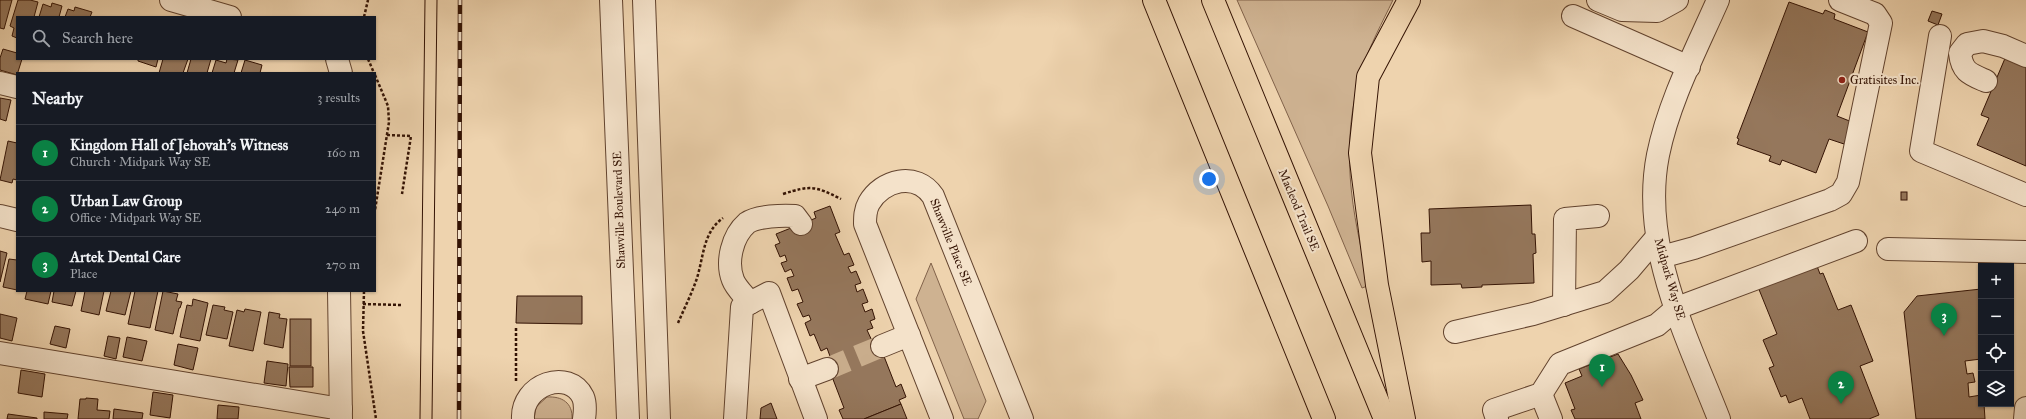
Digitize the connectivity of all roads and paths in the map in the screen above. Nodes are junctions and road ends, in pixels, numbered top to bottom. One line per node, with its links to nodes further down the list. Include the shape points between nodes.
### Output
1 (171, 0): 13 (street)
2 (368, 0): 14 (path)
3 (611, 0): 60 (street, Shawville Boulevard SE)
4 (644, 0): 61 (street)
5 (1154, 0): 66 (highway)
6 (1213, 0): 67 (highway, Macleod Trail SE)
7 (1409, 0): 68 (highway, via 1368,77 1360,153 1377,285)
8 (1598, 0): 12 (street, via 1622,10 1657,11)
9 (1639, 0): 12 (street)
10 (1718, 0): 20 (street, Midpark Way SE)
11 (1840, 0): 36 (street, via 1875,14 1881,23 1848,182 1841,194 1701,246)
12 (1671, 4)
13 (227, 16)
14 (364, 16)
15 (1573, 16): 20 (street)
16 (1940, 36): 29 (street, via 1921,151)
17 (2026, 56): 24 (street, via 1983,41 1967,44 1960,53 1961,65 1970,74)
18 (337, 60): 21 (street)
19 (368, 60): 22 (path)
20 (1689, 67): 36 (street, Midpark Way SE, via 1658,156 1655,192)
21 (342, 72)
22 (373, 72)
23 (376, 79): 27 (path, via 388,106)
24 (1986, 81)
25 (0, 83): 26 (street)
26 (16, 87)
27 (387, 135): 28 (path, via 411,136); 30 (path)
28 (402, 194)
29 (2026, 195)
30 (376, 204)
31 (0, 216): 33 (street)
32 (1598, 216): 44 (street, via 1565,219)
33 (16, 220)
34 (800, 224): 41 (street, via 795,216 766,217 748,222 736,236 730,257 733,280)
35 (1856, 241): 45 (street)
36 (1659, 247): 44 (street, via 1628,270 1606,292); 45 (street, Midpark Way SE)
37 (1888, 250): 38 (street)
38 (2026, 252)
39 (339, 292): 56 (street)
40 (364, 292): 42 (path)
41 (750, 303): 52 (street, via 768,294); 62 (street, via 742,307)
42 (363, 304): 43 (path); 57 (path, via 363,331)
43 (402, 305)
44 (1564, 305): 47 (street)
45 (1677, 308): 54 (street, via 1657,325 1560,364); 71 (street, Midpark Way SE)
46 (516, 326): 53 (path)
47 (1455, 332)
48 (909, 335): 49 (street); 64 (street, Shawville Place SE); 65 (street, Shawville Place SE, via 865,224 866,208 874,195 887,185 904,181 920,184 933,196)
49 (882, 346)
50 (0, 353): 56 (street)
51 (827, 369): 52 (street)
52 (800, 379): 63 (street)
53 (516, 384)
54 (1541, 394): 69 (street, via 1494,410); 70 (street)
55 (2026, 408): 72 (street)
56 (341, 414)
57 (376, 419)
58 (523, 419): 59 (street, via 525,403 530,394 540,386 559,382 581,393 585,403)
59 (584, 419)
60 (628, 419)
61 (659, 419)
62 (735, 419)
63 (816, 419)
64 (942, 419)
65 (1022, 419)
66 (1324, 419)
67 (1385, 419)
68 (1404, 419)
69 (1497, 419)
70 (1550, 419)
71 (1720, 419)
72 (2025, 419)

